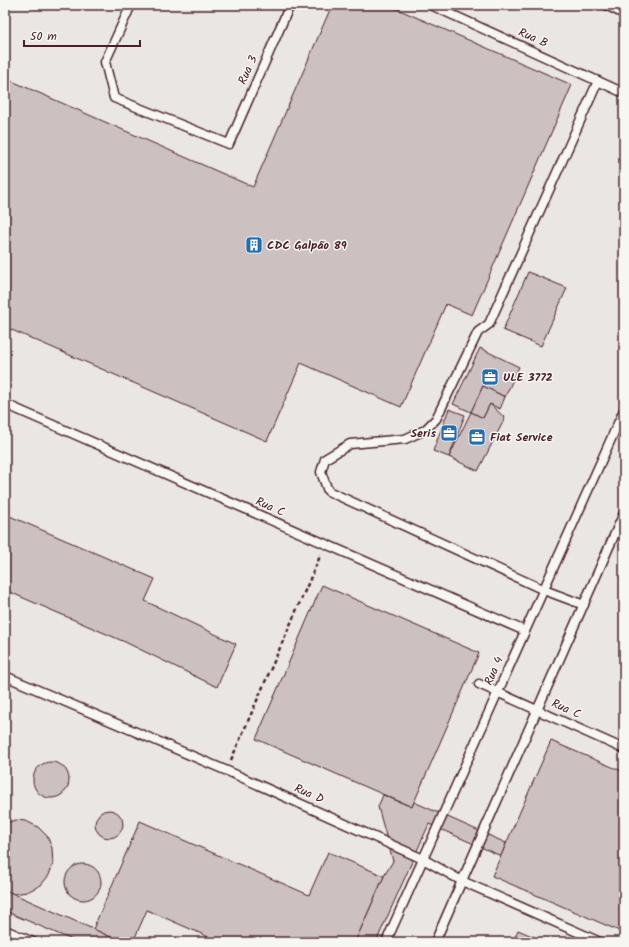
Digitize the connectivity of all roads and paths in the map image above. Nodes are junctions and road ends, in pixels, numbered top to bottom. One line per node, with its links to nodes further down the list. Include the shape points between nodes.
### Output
1 (131, 5): 2 (lane, Rua 3, via 105,62 114,98 229,144)
2 (290, 5)
3 (431, 5): 6 (lane, Rua B)
4 (606, 5): 5 (lane)
5 (624, 14)
6 (598, 81): 7 (lane, Rua B); 12 (lane, via 489,324 478,332 436,419 425,430 405,439 350,444 325,459 321,472 328,491)
7 (624, 93)
8 (5, 404): 11 (lane, Rua C)
9 (624, 410): 12 (lane, Rua 4)
10 (624, 513): 13 (lane)
11 (325, 544): 14 (lane, Rua C); 20 (path)
12 (544, 590): 13 (lane); 14 (lane, Rua 4)
13 (584, 605): 18 (lane)
14 (525, 631): 17 (lane, Rua 4)
15 (5, 676): 20 (lane, Rua D)
16 (479, 684): 17 (lane, Rua C)
17 (498, 692): 18 (lane, Rua C); 21 (lane, Rua 4)
18 (537, 710): 19 (lane, Rua C); 22 (lane)
19 (624, 748)
20 (226, 770): 21 (lane, Rua D)
21 (424, 859): 22 (lane, Rua D); 25 (lane, Rua 4)
22 (462, 881): 26 (lane); 27 (lane, Rua D)
23 (5, 930): 24 (lane)
24 (33, 942)
25 (386, 942)
26 (435, 942)
27 (600, 942)

